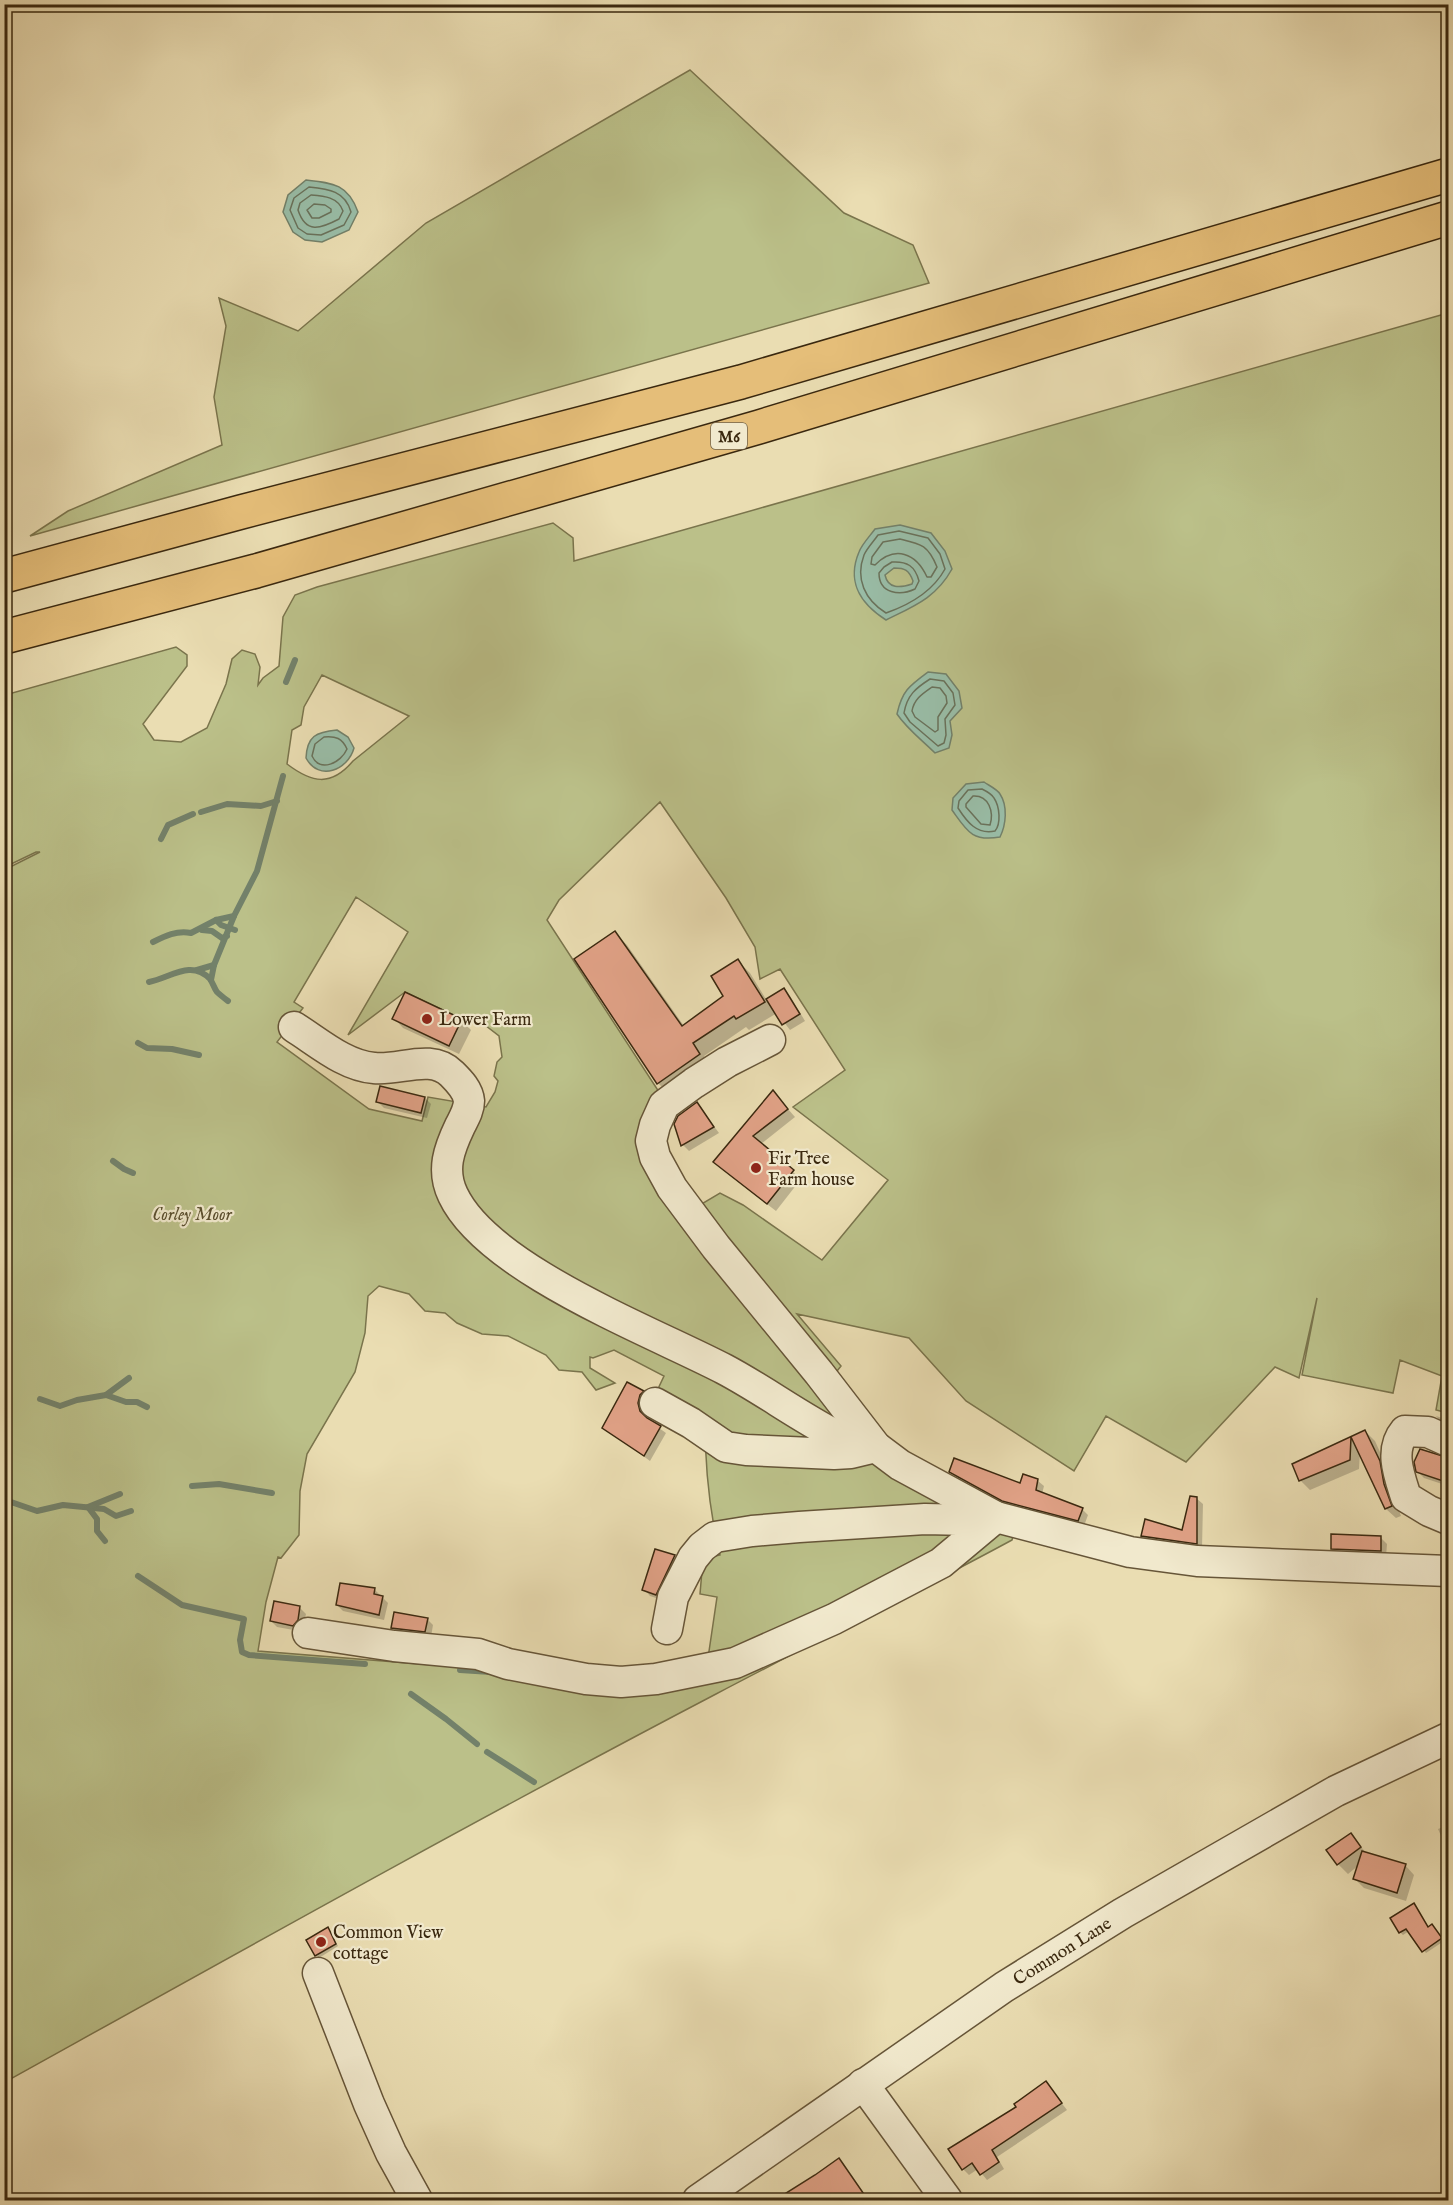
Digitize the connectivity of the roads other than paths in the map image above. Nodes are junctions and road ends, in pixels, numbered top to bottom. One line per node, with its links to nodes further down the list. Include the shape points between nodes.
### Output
1 (1449, 176): 3 (highway, via 741,382)
2 (1449, 218): 4 (highway, M6, via 759,427 256,571)
3 (4, 576)
4 (4, 637)
5 (294, 1027): 9 (street, via 348,1061 373,1068 427,1063 450,1072 469,1099 448,1155 446,1174 453,1195 484,1235 525,1266 600,1309 726,1370 838,1436)
6 (770, 1040): 9 (street, via 664,1105 651,1141 655,1157 672,1188 716,1247)
7 (655, 1403): 9 (street, via 726,1447 834,1454)
8 (1449, 1441): 11 (street, via 1428,1432 1405,1431 1398,1440 1396,1465 1406,1497)
9 (876, 1447): 10 (street, via 900,1466)
10 (996, 1517): 12 (street, via 1130,1552 1197,1561); 13 (street, via 799,1527 715,1537 693,1558 674,1597); 14 (street, via 941,1563 834,1619 735,1662 656,1679 586,1679 478,1654)
11 (1449, 1519)
12 (1449, 1571)
13 (667, 1629)
14 (308, 1633)
15 (1449, 1738): 17 (street, Common Lane, via 1336,1791 1123,1913 1004,1987)
16 (318, 1973): 18 (street, via 369,2104)
17 (863, 2084): 19 (street, Common Lane); 20 (street)
18 (417, 2200)
19 (698, 2200)
20 (947, 2200)

